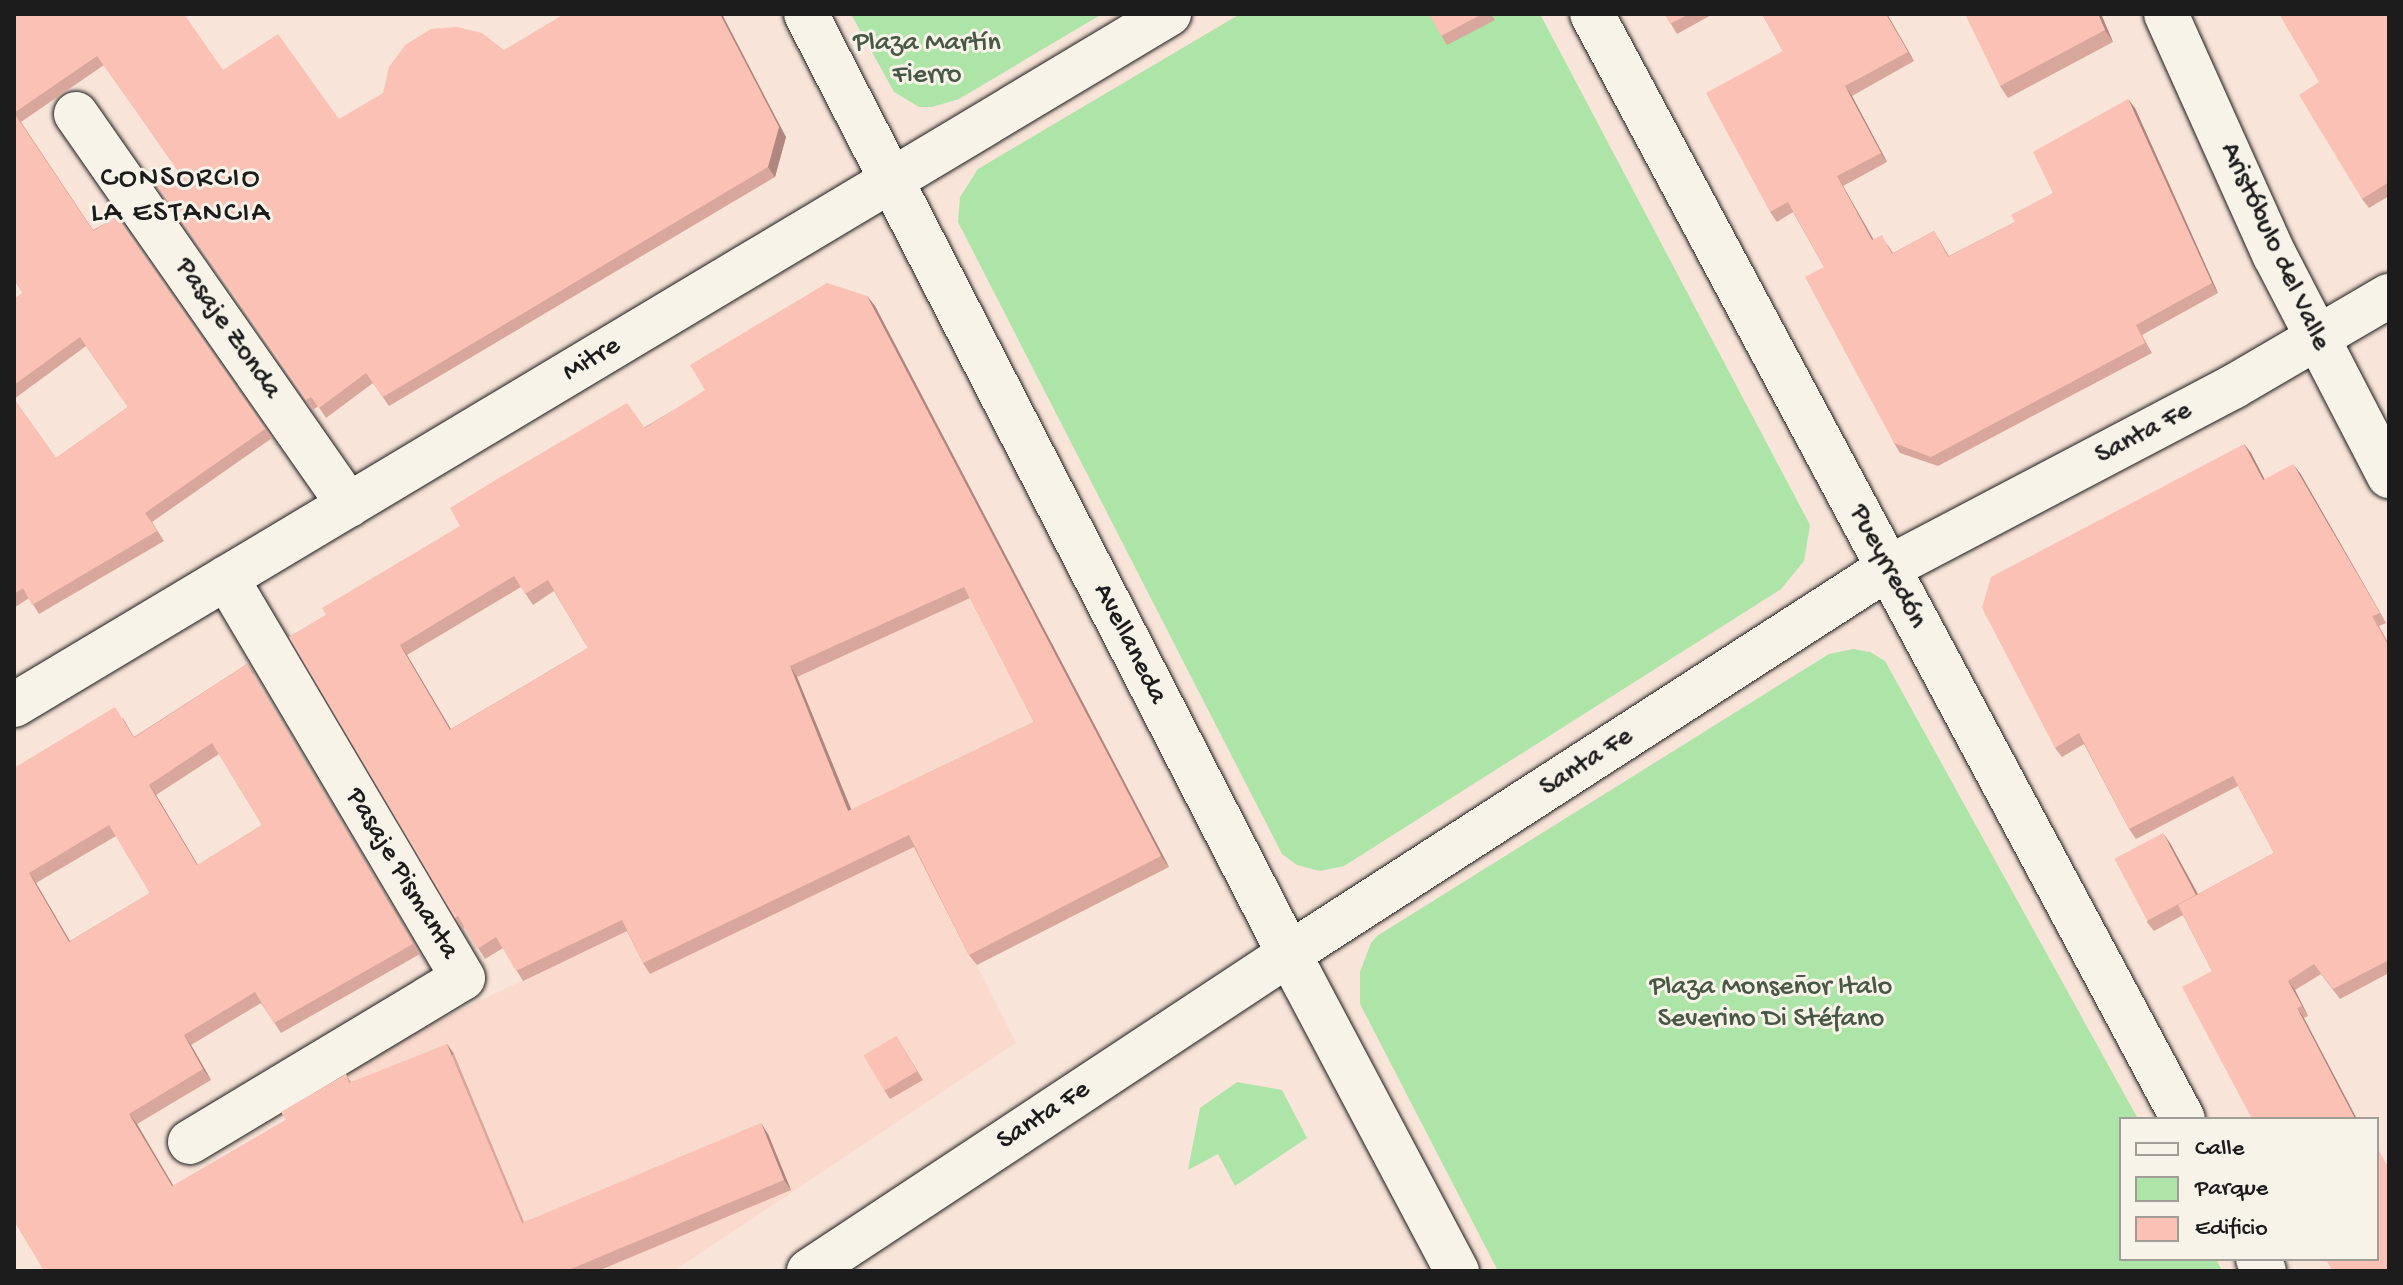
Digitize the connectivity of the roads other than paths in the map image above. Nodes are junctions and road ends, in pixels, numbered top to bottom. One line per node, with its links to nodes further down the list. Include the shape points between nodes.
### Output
1 (806, 14): 6 (street, Avellaneda)
2 (1169, 14): 6 (street, Mitre)
3 (1592, 14): 11 (street, Pueyrredón)
4 (2166, 14): 8 (street, Aristóbulo del Valle)
5 (76, 114): 10 (street, Pasaje Zonda)
6 (890, 182): 10 (street, Mitre); 14 (street, Avellaneda)
7 (2389, 296): 8 (street, Santa Fe)
8 (2317, 338): 9 (street, Aristóbulo del Valle); 11 (street, Santa Fe)
9 (2389, 476)
10 (349, 505): 12 (street, Mitre)
11 (1888, 568): 14 (street, Santa Fe); 15 (street, Pueyrredón)
12 (226, 578): 13 (street, Mitre); 16 (street, Pasaje Pismanta, via 463,978)
13 (14, 705)
14 (1289, 954): 17 (street, Santa Fe); 18 (street, Avellaneda)
15 (2182, 1117)
16 (190, 1142)
17 (809, 1271)
18 (1457, 1271)

